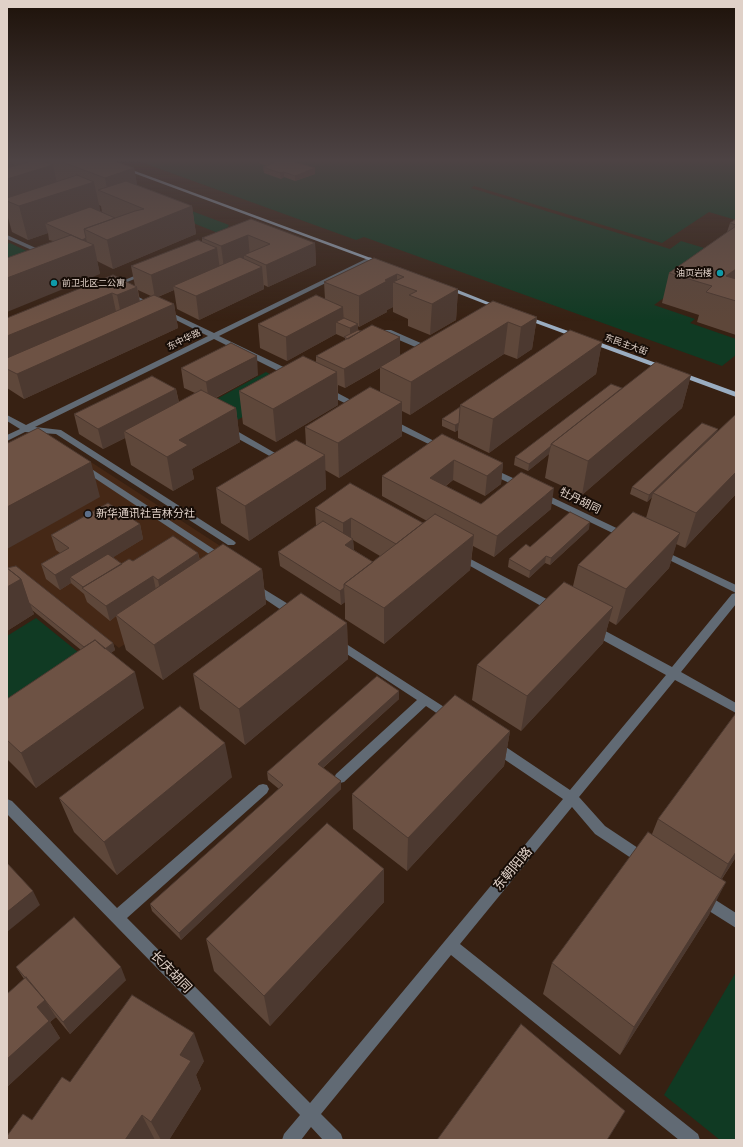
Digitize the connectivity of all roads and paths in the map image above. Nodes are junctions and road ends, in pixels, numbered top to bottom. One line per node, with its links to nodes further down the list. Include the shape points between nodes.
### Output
1 (250, 215): 2 (main road)
2 (268, 221): 3 (street); 6 (main road)
3 (261, 224)
4 (7, 237): 5 (street)
5 (53, 258)
6 (370, 259): 7 (main road); 13 (street, 东中华路, via 291,302)
7 (393, 268)
8 (155, 269): 13 (street, via 109,288)
9 (438, 284): 10 (main road)
10 (505, 309)
11 (520, 315): 17 (main road, 东民主大街)
12 (382, 330): 14 (street, via 423,347)
13 (213, 336): 15 (street); 22 (street, 东中华路, via 134,379)
14 (436, 340)
15 (299, 378)
16 (321, 388): 18 (street)
17 (736, 395)
18 (371, 412)
19 (7, 417): 22 (street)
20 (385, 419): 25 (street)
21 (222, 426): 26 (street)
22 (25, 429): 23 (street, 东中华路); 24 (street); 30 (street, via 58,432)
23 (7, 438)
24 (45, 442)
25 (450, 450)
26 (278, 457)
27 (77, 463): 33 (street)
28 (478, 464): 29 (street, 牡丹胡同)
29 (636, 540)
30 (231, 543)
31 (650, 547): 35 (street)
32 (453, 552): 37 (street)
33 (215, 554)
34 (242, 579): 38 (street)
35 (736, 589)
36 (736, 597): 41 (street, 东朝阳路)
37 (564, 613)
38 (301, 618)
39 (584, 624): 41 (street)
40 (327, 635): 42 (street)
41 (674, 673): 43 (street); 48 (street, 东朝阳路)
42 (425, 700): 44 (street); 46 (street)
43 (736, 708)
44 (459, 722)
45 (485, 740): 48 (street)
46 (340, 778)
47 (263, 789): 52 (street)
48 (572, 798): 50 (street, via 600,830); 54 (street, 东朝阳路)
49 (7, 805): 52 (street, 长庆胡同)
50 (658, 869)
51 (691, 891): 53 (street)
52 (117, 917): 55 (street, 长庆胡同)
53 (736, 922)
54 (450, 945): 55 (street, 东朝阳路); 58 (street)
55 (311, 1115): 56 (street, 东朝阳路); 57 (street, 长庆胡同)
56 (290, 1140)
57 (335, 1140)
58 (692, 1140)

